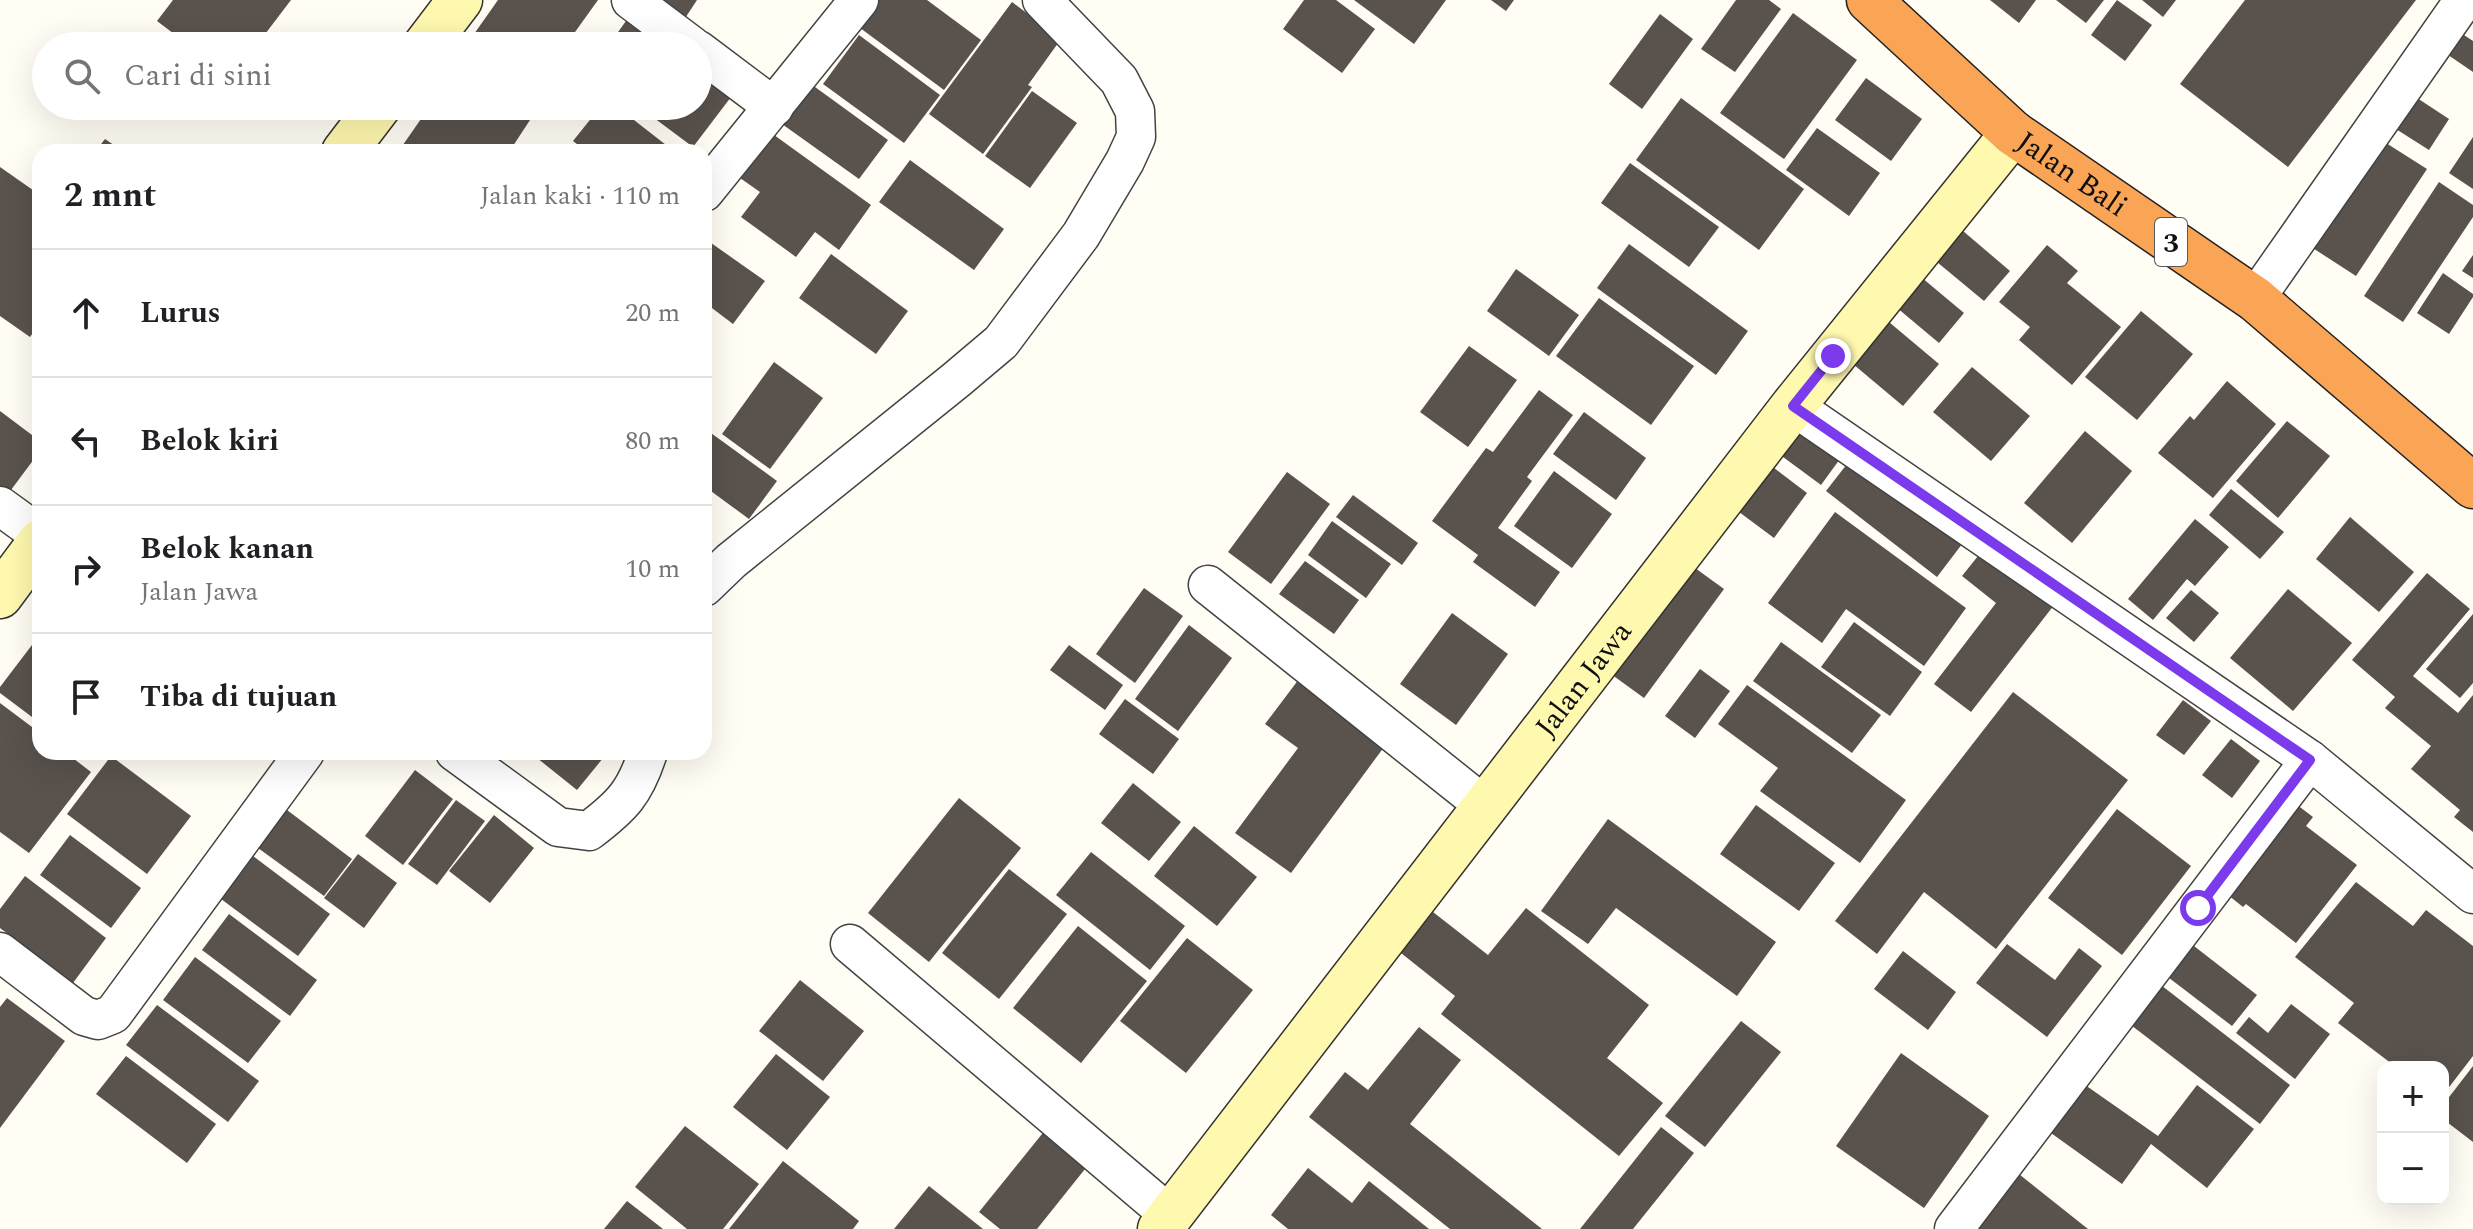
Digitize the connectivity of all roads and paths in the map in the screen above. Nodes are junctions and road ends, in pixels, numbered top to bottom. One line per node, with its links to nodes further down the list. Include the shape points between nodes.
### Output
1 (460, 0): 7 (street)
2 (631, 0): 8 (street)
3 (859, 0): 10 (street)
4 (1042, 0): 21 (street, via 1119,80 1135,111 1136,137 1125,161 1081,235 1001,342)
5 (1869, 0): 12 (highway, Jalan Bali / 3)
6 (2464, 0): 15 (street)
7 (436, 32)
8 (673, 32)
9 (712, 60): 10 (street)
10 (774, 107): 14 (street)
11 (368, 120): 13 (street)
12 (2013, 133): 15 (highway, Jalan Bali / 3); 16 (street, Jalan Jawa)
13 (350, 144)
14 (712, 182)
15 (2255, 299): 17 (highway, Jalan Bali / 3)
16 (1793, 406): 27 (street); 28 (street, Jalan Jawa)
17 (2473, 486)
18 (0, 506): 19 (street)
19 (32, 529)
20 (32, 553): 23 (street)
21 (712, 579)
22 (1208, 585): 28 (street)
23 (0, 596)
24 (299, 760): 31 (street, via 113,1014 98,1020 84,1016)
25 (466, 760): 26 (street, via 558,827 589,831 618,809 639,781)
26 (646, 760)
27 (2310, 760): 29 (street); 33 (street)
28 (1485, 806): 32 (street, Jalan Jawa)
29 (2473, 894)
30 (850, 944): 32 (street)
31 (0, 952)
32 (1165, 1222)
33 (1954, 1229)

